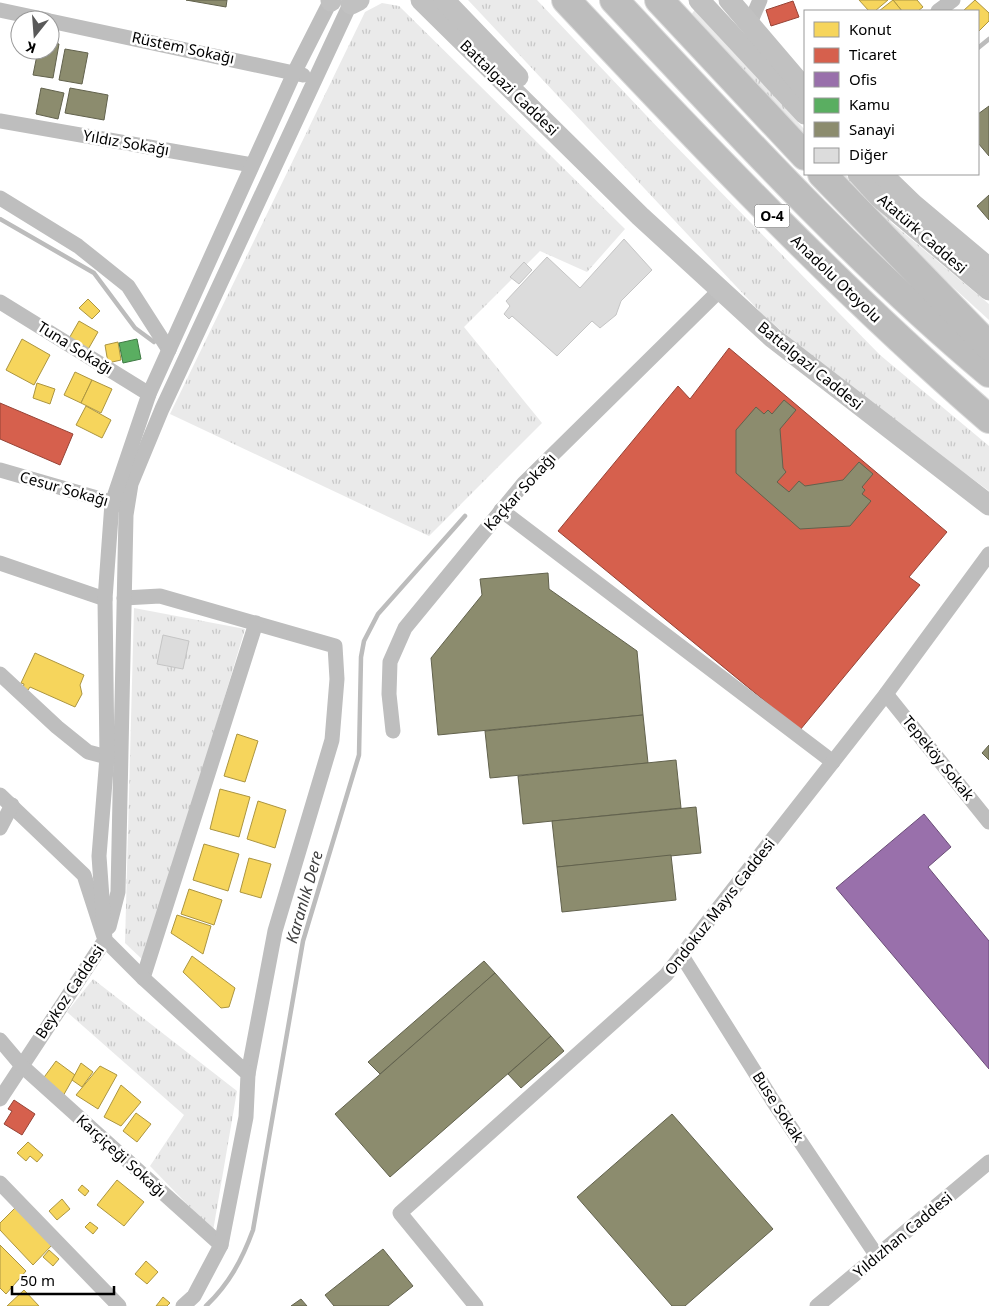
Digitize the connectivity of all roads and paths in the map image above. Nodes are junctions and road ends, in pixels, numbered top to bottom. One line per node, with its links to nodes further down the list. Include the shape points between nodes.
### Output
1 (421, 0): 24 (main road, Battalgazi Caddesi)
2 (444, 0): 24 (main road, Battalgazi Caddesi, via 566,128)
3 (566, 0): 33 (highway, Anadolu Otoyolu / O-4, via 733,178 871,314)
4 (614, 0): 31 (highway, O-4, via 780,176 949,340)
5 (659, 0): 18 (highway)
6 (699, 0): 16 (main road)
7 (729, 0): 13 (main road)
8 (760, 0): 13 (street)
9 (953, 0): 11 (street)
10 (342, 1): 14 (street); 15 (street)
11 (939, 10)
12 (60, 22): 14 (street, Rüstem Sokağı)
13 (750, 23): 16 (main road)
14 (295, 71): 15 (street, Rüstem Sokağı); 19 (street)
15 (315, 80): 37 (street, via 162,409 131,484)
16 (801, 101)
17 (0, 121): 19 (street, Yıldız Sokağı)
18 (804, 155)
19 (252, 165): 30 (street)
20 (823, 175): 29 (highway)
21 (859, 175): 27 (main road, Atatürk Caddesi, via 879,197)
22 (883, 175): 25 (main road, Atatürk Caddesi)
23 (0, 198): 30 (street, via 78,246 128,286)
24 (640, 216): 26 (main road, Battalgazi Caddesi)
25 (989, 268)
26 (720, 290): 36 (main road, Battalgazi Caddesi, via 773,338); 38 (street, Kaçkar Sokağı, via 524,483)
27 (989, 290)
28 (0, 302): 32 (street, Tuna Sokağı)
29 (989, 346)
30 (169, 350): 32 (street)
31 (989, 373)
32 (150, 394): 35 (street)
33 (989, 419)
34 (0, 470): 35 (street, Cesur Sokağı)
35 (112, 502): 37 (street, Cesur Sokağı); 42 (street)
36 (989, 505)
37 (127, 507): 41 (street)
38 (501, 510): 46 (street, Kaçkar Sokağı, via 399,638 390,662 389,676); 48 (street)
39 (989, 554): 45 (street, Ondokuz Mayıs Caddesi)
40 (0, 562): 42 (street)
41 (124, 598): 43 (street, via 160,596); 52 (street, via 118,892)
42 (106, 599): 47 (street)
43 (256, 623): 54 (street); 57 (street, via 335,646 337,679 332,740 275,931)
44 (0, 674): 47 (street, via 88,752)
45 (886, 694): 48 (street, Ondokuz Mayıs Caddesi); 50 (street, Tepeköy Sokak)
46 (393, 731)
47 (106, 757): 52 (street, via 99,856)
48 (833, 762): 53 (street, Ondokuz Mayıs Caddesi)
49 (6, 800): 51 (street); 52 (street, Beykoz Caddesi, via 84,875)
50 (989, 822)
51 (0, 828)
52 (105, 940): 54 (street); 56 (street, Beykoz Caddesi)
53 (682, 956): 62 (street, Buse Sokak, via 773,1101); 65 (street, Ondokuz Mayıs Caddesi, via 666,976 400,1213)
54 (143, 978): 57 (street)
55 (0, 1040): 56 (street, Karçiçeği Sokağı)
56 (22, 1066): 58 (street, Beykoz Caddesi); 61 (street, Karçiçeği Sokağı)
57 (248, 1074): 61 (street, via 246,1117)
58 (0, 1098)
59 (989, 1162): 62 (street, Yıldızhan Caddesi)
60 (0, 1183): 63 (street)
61 (221, 1245): 64 (street, via 194,1296)
62 (877, 1256): 66 (street, Yıldızhan Caddesi)
63 (119, 1306)
64 (183, 1306)
65 (476, 1306)
66 (817, 1306)

